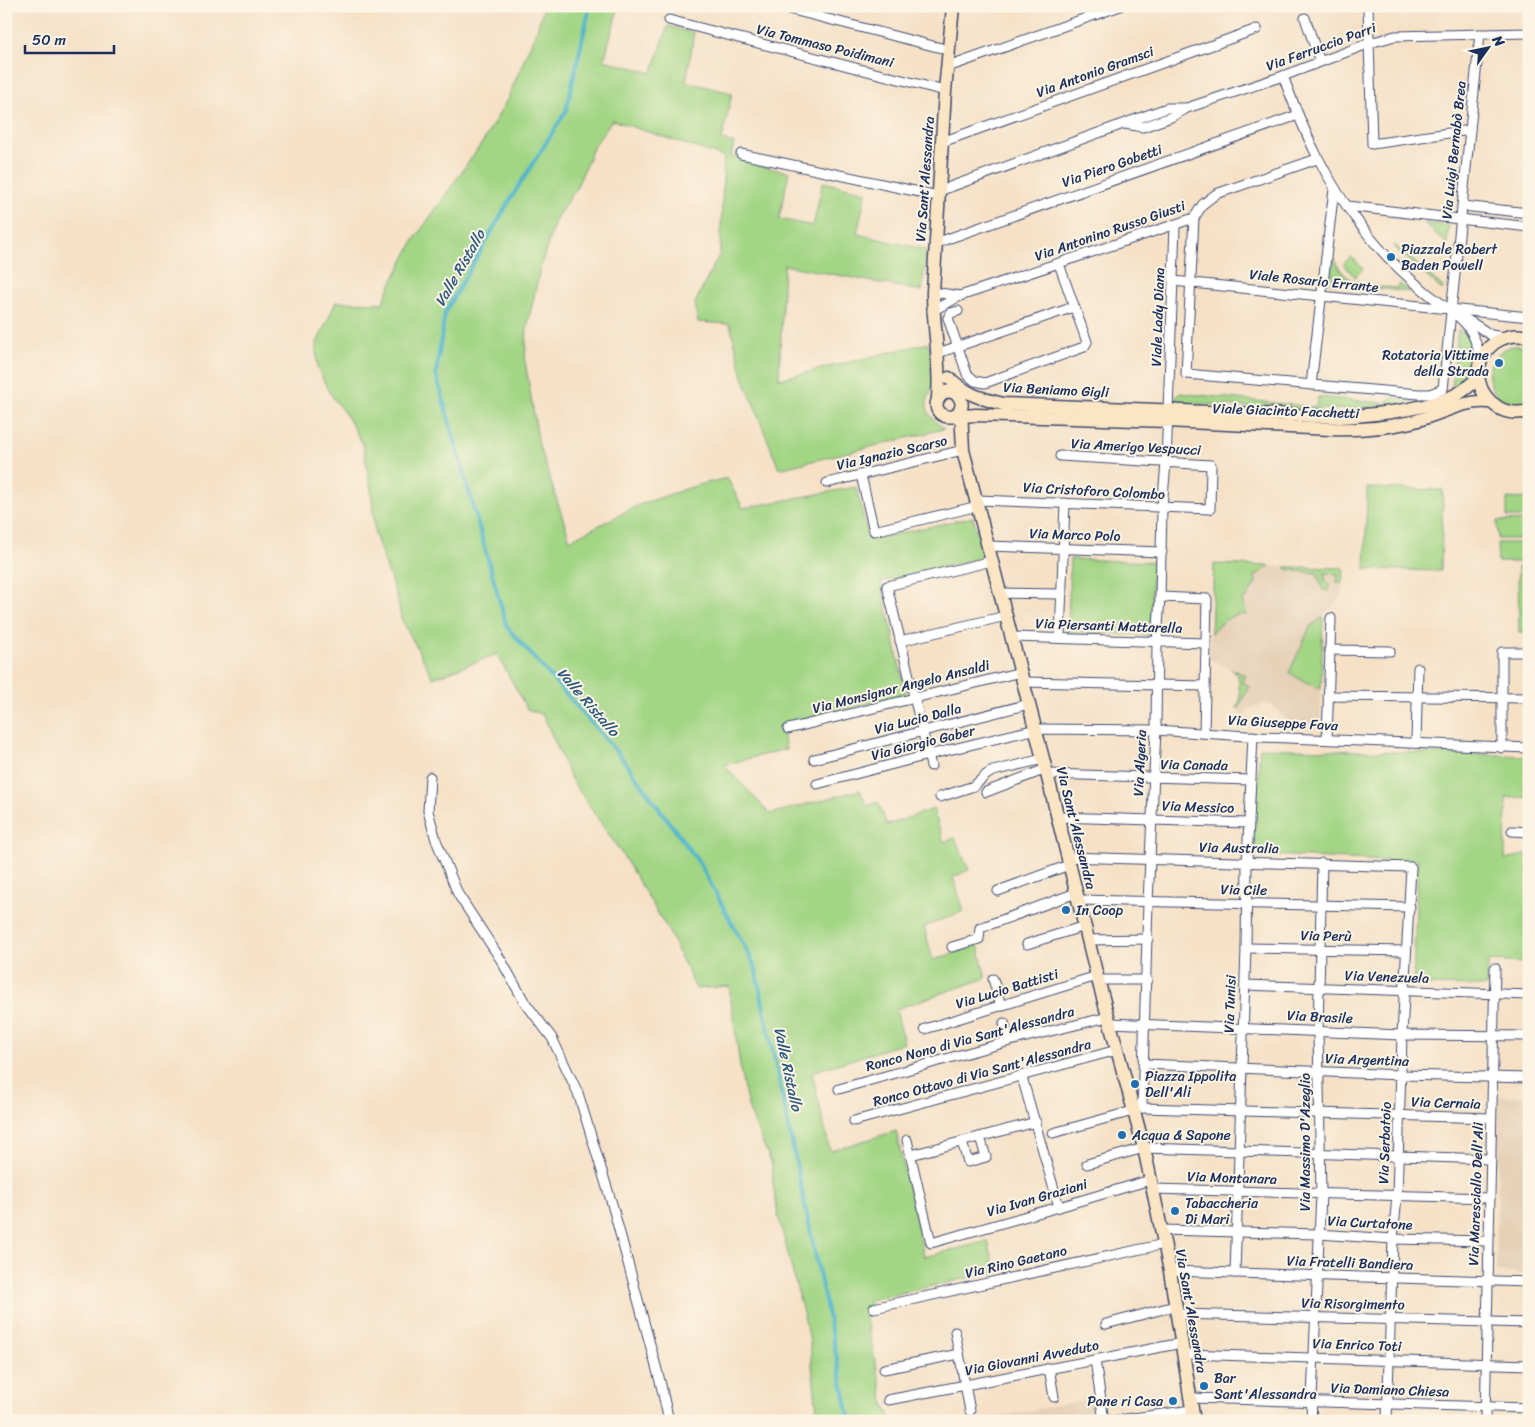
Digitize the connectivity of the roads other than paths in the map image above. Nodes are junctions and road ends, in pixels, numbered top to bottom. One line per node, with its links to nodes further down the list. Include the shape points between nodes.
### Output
1 (778, 6): 11 (street)
2 (952, 6): 11 (street, Via Sant'Alessandra)
3 (1120, 6): 13 (street)
4 (1368, 6): 10 (street)
5 (1305, 18): 12 (street)
6 (669, 20): 15 (street, Via Tommaso Poidimani)
7 (1257, 29): 18 (street, Via Antonio Gramsci)
8 (1529, 33): 9 (street, Via Ferruccio Parri)
9 (1480, 34): 10 (street, Via Ferruccio Parri, via 1395,36); 17 (street, Via Luigi Bernabò Brea)
10 (1370, 43): 12 (street, Via Ferruccio Parri); 17 (street, via 1372,144)
11 (949, 50): 13 (street, Via Sant'Alessandra)
12 (1320, 62): 14 (street, Via Ferruccio Parri)
13 (948, 67): 15 (street, Via Sant'Alessandra)
14 (1283, 76): 16 (street); 22 (street, Via Ferruccio Parri, via 1187,108 1142,127 1125,124)
15 (945, 90): 18 (street, Via Sant'Alessandra)
16 (1298, 115): 20 (street); 30 (street, Via Piero Gobetti)
17 (1470, 130): 24 (street, Via Luigi Bernabò Brea)
18 (942, 142): 22 (street, Via Sant'Alessandra)
19 (741, 154): 22 (street)
20 (1317, 159): 21 (street); 26 (street, Via Antonino Russo Giusti, via 1216,194 1203,204)
21 (1334, 189): 23 (street); 36 (street)
22 (938, 194): 30 (street, Via Sant'Alessandra)
23 (1346, 206): 27 (street); 40 (street, via 1381,251 1426,293)
24 (1462, 206): 25 (street); 27 (street, Via Luigi Bernabò Brea)
25 (1529, 213)
26 (1194, 218): 28 (street, Via Antonino Russo Giusti); 33 (street)
27 (1461, 219): 29 (street); 40 (street, Via Luigi Bernabò Brea)
28 (1175, 226): 31 (street, Via Antonino Russo Giusti); 32 (street, Viale Lady Diana)
29 (1529, 226)
30 (936, 243): 34 (street, Via Sant'Alessandra)
31 (1059, 264): 35 (street, Via Antonino Russo Giusti); 37 (street)
32 (1173, 281): 33 (street, Viale Rosario Errante); 56 (street, Viale Lady Diana)
33 (1190, 282): 36 (street, Viale Rosario Errante); 49 (street, via 1186,374)
34 (932, 292): 35 (street); 39 (street, Via Sant'Alessandra)
35 (960, 296): 39 (street, Via Antonino Russo Giusti)
36 (1322, 296): 40 (street, Viale Rosario Errante); 49 (street)
37 (1074, 307): 44 (street); 44 (street, via 1087,342 1084,348 985,382 975,381 966,374)
38 (958, 310): 44 (street, via 948,318)
39 (932, 311): 45 (street, Via Sant'Alessandra)
40 (1454, 312): 41 (street, Viale Rosario Errante); 42 (street, via 1491,335); 46 (street, via 1476,340); 49 (street, Via Luigi Bernabò Brea, via 1443,389 1419,394)
41 (1529, 317)
42 (1504, 337): 43 (street); 46 (street, via 1490,346)
43 (1529, 338)
44 (957, 346): 45 (street)
45 (938, 353): 48 (street); 50 (street)
46 (1480, 360): 47 (street)
47 (1478, 375): 51 (street, via 1479,385); 56 (street, Viale Giacinto Facchetti, via 1462,391 1440,400 1376,415)
48 (949, 378): 52 (street, Via Beniamo Gigli, via 972,395); 53 (street)
49 (1311, 386)
50 (938, 397): 53 (street, via 936,405); 53 (street, via 950,391)
51 (1489, 402): 54 (street, via 1512,413); 56 (street, Viale Giacinto Facchetti, via 1469,402 1412,422 1357,430)
52 (1003, 404): 53 (street); 56 (street, Via Beniamo Gigli)
53 (957, 409): 55 (street, Via Beniamo Gigli); 57 (street); 58 (street, via 954,431)
54 (1527, 413)
55 (976, 415): 56 (street, Via Beniamo Gigli); 57 (street, via 964,425)
56 (1168, 415): 60 (street, Via Algeria)
57 (962, 433): 58 (street)
58 (963, 450): 61 (street, Via Ignazio Scarso); 63 (street, Via Sant'Alessandra)
59 (1060, 456): 60 (street, Via Amerigo Vespucci)
60 (1166, 463): 65 (street, Via Algeria); 66 (street, Via Amerigo Vespucci, via 1211,465)
61 (861, 475): 62 (street, Via Ignazio Scarso); 63 (street, Via Cristoforo Colombo, via 874,531)
62 (827, 483)
63 (977, 503): 64 (street, Via Cristoforo Colombo); 67 (street, Via Sant'Alessandra)
64 (1065, 503): 65 (street, Via Cristoforo Colombo); 68 (street)
65 (1162, 508): 66 (street, Via Cristoforo Colombo); 69 (street, Via Algeria)
66 (1210, 510)
67 (988, 546): 68 (street, Via Marco Polo); 70 (street, Via Sant'Alessandra)
68 (1064, 549): 69 (street, Via Marco Polo); 72 (street)
69 (1162, 552): 73 (street, Via Algeria)
70 (992, 561): 71 (street, Via Sant'Alessandra); 78 (street, via 887,586)
71 (1000, 593): 72 (street); 74 (street, Via Sant'Alessandra)
72 (1062, 594): 77 (street)
73 (1160, 597): 79 (street, Via Algeria); 80 (street, via 1207,599)
74 (1006, 616): 76 (street, Via Sant'Alessandra); 78 (street)
75 (1332, 618): 81 (street)
76 (1012, 637): 77 (street, Via Piersanti Mattarella); 85 (street, Via Sant'Alessandra)
77 (1060, 638): 79 (street, Via Piersanti Mattarella)
78 (900, 641): 92 (street)
79 (1157, 642): 80 (street, Via Piersanti Mattarella); 86 (street, Via Algeria)
80 (1206, 643): 87 (street)
81 (1329, 650): 82 (street); 88 (street)
82 (1390, 651)
83 (1529, 652): 90 (street, via 1502,652)
84 (1418, 668): 89 (street)
85 (1022, 677): 86 (street, Via Monsignor Angelo Ansaldi); 92 (street, Via Monsignor Angelo Ansaldi); 93 (street, Via Sant'Alessandra)
86 (1156, 686): 87 (street, Via Monsignor Angelo Ansaldi); 96 (street, Via Algeria)
87 (1205, 686): 98 (street)
88 (1328, 696): 89 (street); 100 (street)
89 (1417, 697): 90 (street); 101 (street)
90 (1503, 698): 91 (street); 102 (street)
91 (1529, 698)
92 (914, 699): 94 (street, Via Monsignor Angelo Ansaldi); 97 (street)
93 (1029, 704): 95 (street, Via Sant'Alessandra); 97 (street, Via Lucio Dalla)
94 (788, 729)
95 (1036, 729): 96 (street, Via Giuseppe Fava); 104 (street, Via Giorgio Gaber); 107 (street, Via Sant'Alessandra)
96 (1156, 730): 98 (street, Via Giuseppe Fava); 109 (street, Via Algeria)
97 (922, 732): 104 (street); 105 (street, Via Lucio Dalla)
98 (1204, 733): 99 (street, Via Giuseppe Fava)
99 (1253, 736): 100 (street, Via Giuseppe Fava); 110 (street, Via Tunisi)
100 (1328, 739): 101 (street, Via Giuseppe Fava)
101 (1416, 742): 102 (street, Via Giuseppe Fava)
102 (1502, 748): 103 (street, Via Giuseppe Fava)
103 (1529, 748)
104 (928, 755): 106 (street); 111 (street, Via Giorgio Gaber)
105 (814, 759)
106 (931, 766)
107 (1045, 767): 109 (street, Via Canada); 112 (street); 113 (street, via 993,771 974,786); 114 (street, Via Sant'Alessandra)
108 (430, 777): 229 (street, via 428,811 458,894 524,1001 552,1038 578,1093 614,1213)
109 (1154, 777): 110 (street, Via Canada); 115 (street, Via Algeria)
110 (1250, 780): 116 (street, Via Tunisi)
111 (817, 784)
112 (986, 792)
113 (940, 797)
114 (1057, 816): 115 (street, Via Messico); 120 (street, Via Sant'Alessandra)
115 (1151, 819): 116 (street, Via Messico); 119 (street, Via Algeria)
116 (1248, 823): 121 (street, Via Tunisi)
117 (1512, 831): 118 (street)
118 (1529, 832)
119 (1150, 859): 120 (street, Via Australia); 121 (street, Via Australia); 126 (street, Via Algeria)
120 (1068, 861): 124 (street); 125 (street, Via Sant'Alessandra)
121 (1247, 863): 122 (street, Via Australia); 127 (street, Via Tunisi)
122 (1322, 863): 123 (street, Via Australia); 128 (street, Via Massimo D'Azeglio)
123 (1411, 867): 129 (street, Via Serbatoio)
124 (998, 891)
125 (1077, 897): 126 (street, Via Cile); 130 (street, Via Sant'Alessandra); 134 (street, via 980,928 979,939)
126 (1148, 902): 127 (street, Via Cile); 131 (street, Via Algeria)
127 (1246, 904): 128 (street, Via Cile); 135 (street, Via Tunisi)
128 (1321, 905): 129 (street, Via Cile); 136 (street, Via Massimo D'Azeglio)
129 (1410, 907): 137 (street, Via Serbatoio)
130 (1085, 926): 132 (street, Via Sant'Alessandra); 133 (street)
131 (1148, 939): 132 (street); 141 (street, Via Algeria)
132 (1088, 940): 139 (street, Via Sant'Alessandra)
133 (1027, 944)
134 (952, 947)
135 (1246, 948): 136 (street, Via Perù); 142 (street, Via Tunisi)
136 (1319, 949): 137 (street, Via Perù); 143 (street, Via Massimo D'Azeglio)
137 (1406, 952): 144 (street, Via Serbatoio)
138 (1495, 968): 145 (street, Via Maresciallo Dell'Ali)
139 (1098, 978): 141 (street); 147 (street, Via Lucio Battisti); 148 (street, Via Sant'Alessandra)
140 (993, 979): 147 (street)
141 (1147, 980): 150 (street, Via Algeria)
142 (1245, 985): 143 (street, Via Venezuela); 151 (street, Via Tunisi)
143 (1320, 989): 144 (street, Via Venezuela); 153 (street, Via Massimo D'Azeglio)
144 (1404, 992): 145 (street, Via Venezuela); 154 (street, Via Serbatoio)
145 (1495, 994): 146 (street, Via Venezuela); 155 (street, Via Maresciallo Dell'Ali)
146 (1529, 996)
147 (1001, 1006): 152 (street, Via Lucio Battisti)
148 (1109, 1020): 150 (street, Via Brasile); 157 (street, Ronco Nono di Via Sant'Alessandra); 158 (street, Via Sant'Alessandra)
149 (1004, 1023): 157 (street)
150 (1144, 1024): 151 (street, Via Brasile); 159 (street, Via Algeria)
151 (1243, 1027): 153 (street, Via Brasile); 160 (street, Via Tunisi)
152 (925, 1029)
153 (1318, 1031): 154 (street, Via Brasile); 161 (street, Via Massimo D'Azeglio)
154 (1402, 1035): 155 (street, Via Brasile); 162 (street, Via Serbatoio)
155 (1494, 1035): 156 (street, Via Brasile); 164 (street, Via Maresciallo Dell'Ali)
156 (1529, 1036)
157 (1010, 1041): 166 (street, Ronco Nono di Via Sant'Alessandra)
158 (1117, 1050): 163 (street, Ronco Ottavo di Via Sant'Alessandra); 167 (street, Via Sant'Alessandra)
159 (1144, 1064): 160 (street, Via Argentina); 167 (street, Via Algeria)
160 (1242, 1069): 161 (street, Via Argentina); 168 (street, Via Tunisi)
161 (1319, 1072): 162 (street, Via Argentina); 169 (street, Via Massimo D'Azeglio)
162 (1401, 1075): 164 (street, Via Argentina); 170 (street, Via Serbatoio)
163 (1022, 1076): 172 (street, Ronco Ottavo di Via Sant'Alessandra); 173 (street)
164 (1493, 1077): 165 (street, Via Argentina); 171 (street, Via Maresciallo Dell'Ali)
165 (1529, 1078)
166 (839, 1089)
167 (1135, 1108): 168 (street, Via Cernaia); 174 (street, Via Cernaia); 178 (street, Via Sant'Alessandra)
168 (1241, 1110): 169 (street, Via Cernaia); 179 (street, Via Tunisi)
169 (1320, 1112): 170 (street, Via Cernaia); 180 (street, Via Massimo D'Azeglio)
170 (1400, 1115): 171 (street, Via Cernaia); 182 (street, Via Serbatoio)
171 (1491, 1118): 183 (street, Via Maresciallo Dell'Ali)
172 (854, 1121)
173 (1036, 1122): 175 (street); 190 (street)
174 (1053, 1133)
175 (980, 1137): 177 (street); 177 (street, via 986,1157 968,1162)
176 (907, 1140): 181 (street)
177 (962, 1142): 181 (street)
178 (1144, 1148): 179 (street); 184 (street); 185 (street, Via Sant'Alessandra)
179 (1240, 1152): 180 (street); 186 (street, Via Tunisi)
180 (1320, 1153): 182 (street); 187 (street, Via Massimo D'Azeglio)
181 (911, 1156): 190 (street, Via Ivan Graziani, via 932,1242)
182 (1398, 1156): 183 (street); 188 (street, Via Serbatoio)
183 (1491, 1159): 189 (street, Via Maresciallo Dell'Ali)
184 (1087, 1164)
185 (1151, 1184): 186 (street, Via Montanara); 190 (street, Via Ivan Graziani); 191 (street, Via Sant'Alessandra)
186 (1238, 1191): 187 (street, Via Montanara); 192 (street, Via Tunisi)
187 (1321, 1194): 188 (street, Via Montanara); 193 (street, Via Massimo D'Azeglio)
188 (1397, 1196): 189 (street, Via Montanara); 194 (street, Via Serbatoio)
189 (1490, 1198): 195 (street, Via Maresciallo Dell'Ali)
190 (1058, 1207)
191 (1161, 1230): 192 (street, Via Curtatone); 196 (street, Via Sant'Alessandra)
192 (1236, 1232): 193 (street, Via Curtatone); 198 (street, Via Tunisi)
193 (1318, 1234): 194 (street, Via Curtatone); 199 (street, Via Massimo D'Azeglio)
194 (1393, 1238): 195 (street, Via Curtatone); 200 (street, Via Serbatoio)
195 (1488, 1241): 201 (street, Via Maresciallo Dell'Ali)
196 (1164, 1244): 197 (street, Via Sant'Alessandra); 203 (street, Via Rino Gaetano)
197 (1170, 1271): 198 (street, Via Fratelli Bandiera); 204 (street, Via Sant'Alessandra)
198 (1235, 1273): 199 (street, Via Fratelli Bandiera)
199 (1317, 1276): 200 (street, Via Fratelli Bandiera); 205 (street, Via Massimo D'Azeglio)
200 (1393, 1279): 201 (street, Via Fratelli Bandiera); 206 (street, Via Serbatoio)
201 (1487, 1281): 202 (street, Via Fratelli Bandiera); 207 (street, Via Maresciallo Dell'Ali)
202 (1529, 1282)
203 (874, 1308)
204 (1176, 1310): 205 (street, Via Risorgimento); 209 (street, Via Risorgimento); 211 (street, Via Sant'Alessandra)
205 (1315, 1317): 206 (street, Via Risorgimento); 213 (street, Via Massimo D'Azeglio)
206 (1391, 1319): 207 (street, Via Risorgimento); 215 (street, Via Serbatoio)
207 (1487, 1322): 208 (street, Via Risorgimento); 216 (street, Via Maresciallo Dell'Ali)
208 (1529, 1323)
209 (1106, 1324)
210 (955, 1332): 212 (street)
211 (1183, 1348): 213 (street, Via Enrico Toti); 214 (street, Via Giovanni Avveduto); 227 (street, Via Sant'Alessandra)
212 (959, 1354): 219 (street); 220 (street)
213 (1313, 1358): 215 (street, Via Enrico Toti); 223 (street, Via Massimo D'Azeglio)
214 (1095, 1360): 218 (street, Via Giovanni Avveduto); 230 (street)
215 (1389, 1360): 216 (street, Via Enrico Toti); 224 (street, Via Serbatoio)
216 (1486, 1363): 217 (street, Via Enrico Toti); 225 (street, Via Maresciallo Dell'Ali)
217 (1529, 1364)
218 (1049, 1368): 220 (street, Via Giovanni Avveduto); 221 (street)
219 (884, 1369)
220 (965, 1385): 222 (street, Via Giovanni Avveduto); 228 (street)
221 (1054, 1397)
222 (888, 1400)
223 (1312, 1402): 224 (street, Via Damiano Chiesa); 227 (street, Via Damiano Chiesa); 232 (street, Via Massimo D'Azeglio)
224 (1388, 1404): 225 (street, Via Damiano Chiesa); 233 (street, Via Serbatoio)
225 (1485, 1407): 226 (street, Via Damiano Chiesa); 234 (street, Via Maresciallo Dell'Ali)
226 (1529, 1408)
227 (1192, 1410): 231 (street, Via Damiano Chiesa)
228 (970, 1411)
229 (669, 1421)
230 (1104, 1421)
231 (1112, 1421)
232 (1311, 1421)
233 (1387, 1421)
234 (1484, 1421)

